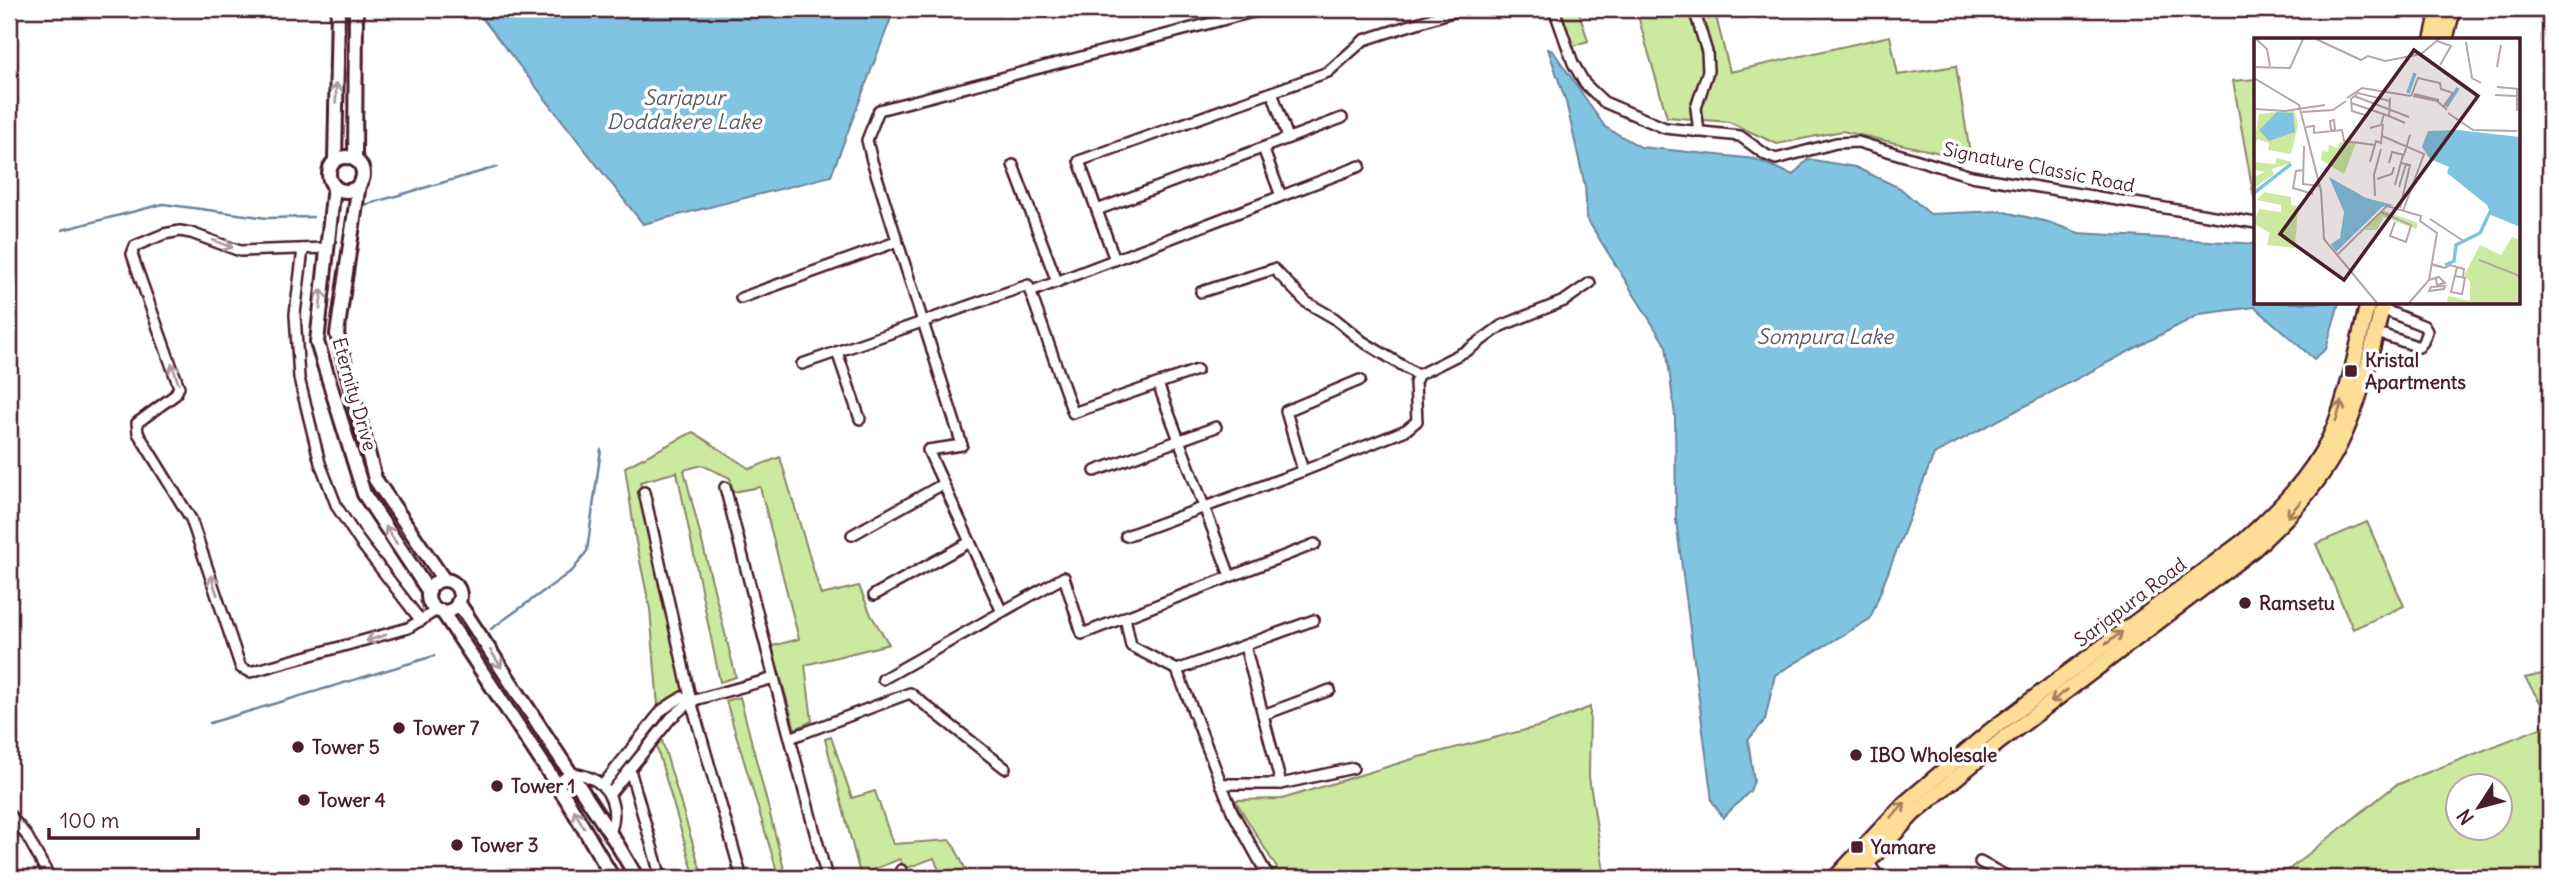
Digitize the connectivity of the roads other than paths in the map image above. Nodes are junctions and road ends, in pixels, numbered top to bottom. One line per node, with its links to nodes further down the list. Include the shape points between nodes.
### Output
1 (338, 9): 17 (street, Eternity Drive, one-way to 1)
2 (356, 9): 16 (street, Eternity Drive)
3 (1264, 9): 25 (street, via 879,110 867,140)
4 (1461, 9): 11 (street, via 1364,40 1328,72)
5 (1554, 9): 13 (street, Signature Classic Road, via 1573,63 1585,84 1604,102 1665,128)
6 (1694, 9): 13 (street, via 1708,71 1696,108)
7 (2439, 9): 9 (main road)
8 (2453, 9): 10 (main road)
9 (2432, 38)
10 (2446, 38)
11 (1272, 92): 14 (street); 23 (street, via 1079,161)
12 (1342, 118): 14 (street)
13 (1699, 132): 24 (street, Signature Classic Road, via 1740,136 1776,159 1858,142 1971,176)
14 (1288, 138): 15 (street)
15 (1263, 148): 22 (street); 23 (street)
16 (355, 160): 17 (street); 20 (street, Eternity Drive, via 362,168)
17 (335, 161): 21 (street, Eternity Drive, via 329,176)
18 (1013, 165): 29 (street)
19 (1360, 166): 22 (street)
20 (359, 184): 21 (street, via 344,191); 44 (street, Eternity Drive, via 337,334)
21 (334, 186): 26 (street, Eternity Drive)
22 (1282, 196): 28 (street)
23 (1097, 211): 28 (street)
24 (2254, 223)
25 (896, 242): 33 (street); 35 (street)
26 (327, 248): 27 (street); 45 (street, Eternity Drive, one-way to 26, via 317,342)
27 (303, 249): 68 (street, via 295,314 299,378 320,463 338,508); 68 (street, one-way to 27, via 363,642 250,672 241,668 191,519 138,433 137,423 179,387 136,269 135,246 180,232 240,251)
28 (1115, 260): 29 (street)
29 (1057, 282): 31 (street)
30 (1590, 283): 41 (street, via 1563,302 1501,326 1468,350)
31 (1030, 292): 35 (street, via 1028,285); 43 (street, via 1073,414)
32 (1201, 292): 41 (street, via 1274,269 1306,302)
33 (741, 298)
34 (2377, 305): 36 (main road, Sarjapura Road); 36 (street, via 2427,331 2419,347); 38 (main road, Sarjapura Road)
35 (922, 322): 37 (street); 51 (street, via 962,445 928,450)
36 (2375, 332): 38 (main road, Sarjapura Road)
37 (837, 352): 39 (street); 46 (street)
38 (2360, 361): 88 (main road, Sarjapura Road, via 2331,435 2295,490 2245,540 2095,661 1990,731 1904,804)
39 (802, 364)
40 (1198, 370): 43 (street)
41 (1418, 375): 50 (street, via 1417,421 1406,430)
42 (1360, 380): 50 (street, via 1286,411)
43 (1158, 384): 48 (street)
44 (351, 387): 45 (street); 60 (street, Eternity Drive, via 375,480)
45 (331, 388): 61 (street, Eternity Drive, one-way to 45, via 364,494)
46 (860, 419)
47 (1216, 427): 48 (street)
48 (1179, 440): 49 (street); 54 (street)
49 (1095, 471)
50 (1303, 471): 54 (street)
51 (943, 484): 55 (street); 57 (street)
52 (725, 487): 71 (street)
53 (644, 492): 74 (street)
54 (1205, 507): 56 (street); 59 (street)
55 (852, 535)
56 (1126, 536)
57 (970, 542): 62 (street); 65 (street)
58 (1315, 544): 59 (street)
59 (1230, 576): 66 (street)
60 (444, 580): 61 (street, via 434,583); 63 (street, Eternity Drive, via 457,587)
61 (429, 592): 64 (street, Eternity Drive, via 430,603)
62 (874, 595)
63 (458, 602): 64 (street, via 452,609); 80 (street, Eternity Drive, one-way to 80)
64 (440, 611): 68 (street); 81 (street, Eternity Drive)
65 (1002, 612): 66 (street, via 1064,577 1082,634); 72 (street)
66 (1125, 617): 70 (street, via 1131,646)
67 (1314, 620): 69 (street)
68 (421, 621)
69 (1245, 646): 70 (street); 75 (street)
70 (1177, 670): 82 (street)
71 (774, 678): 74 (street); 76 (street)
72 (883, 679)
73 (1330, 690): 75 (street)
74 (691, 701): 79 (street, via 671,718); 84 (street, via 682,697 663,709); 95 (street)
75 (1263, 715): 83 (street)
76 (790, 738): 77 (street, via 910,693); 96 (street)
77 (1005, 768)
78 (1353, 768): 83 (street)
79 (630, 770): 85 (street); 94 (street)
80 (571, 774): 81 (street); 84 (street, via 585,775); 87 (street, Eternity Drive)
81 (556, 784): 92 (street, Eternity Drive, one-way to 81)
82 (1220, 784): 83 (street); 97 (street)
83 (1281, 784)
84 (602, 786): 85 (street)
85 (609, 796): 87 (street, via 614,811)
86 (9, 814): 91 (street)
87 (610, 833): 93 (street, Eternity Drive)
88 (1864, 856): 98 (main road, Sarjapura Road); 99 (main road, Sarjapura Road); 100 (street)
89 (1980, 862): 90 (street)
90 (2004, 877)
91 (50, 878)
92 (613, 878)
93 (637, 878)
94 (661, 878)
95 (742, 878)
96 (827, 878)
97 (1269, 878)
98 (1835, 878)
99 (1853, 878)
100 (1879, 878)

